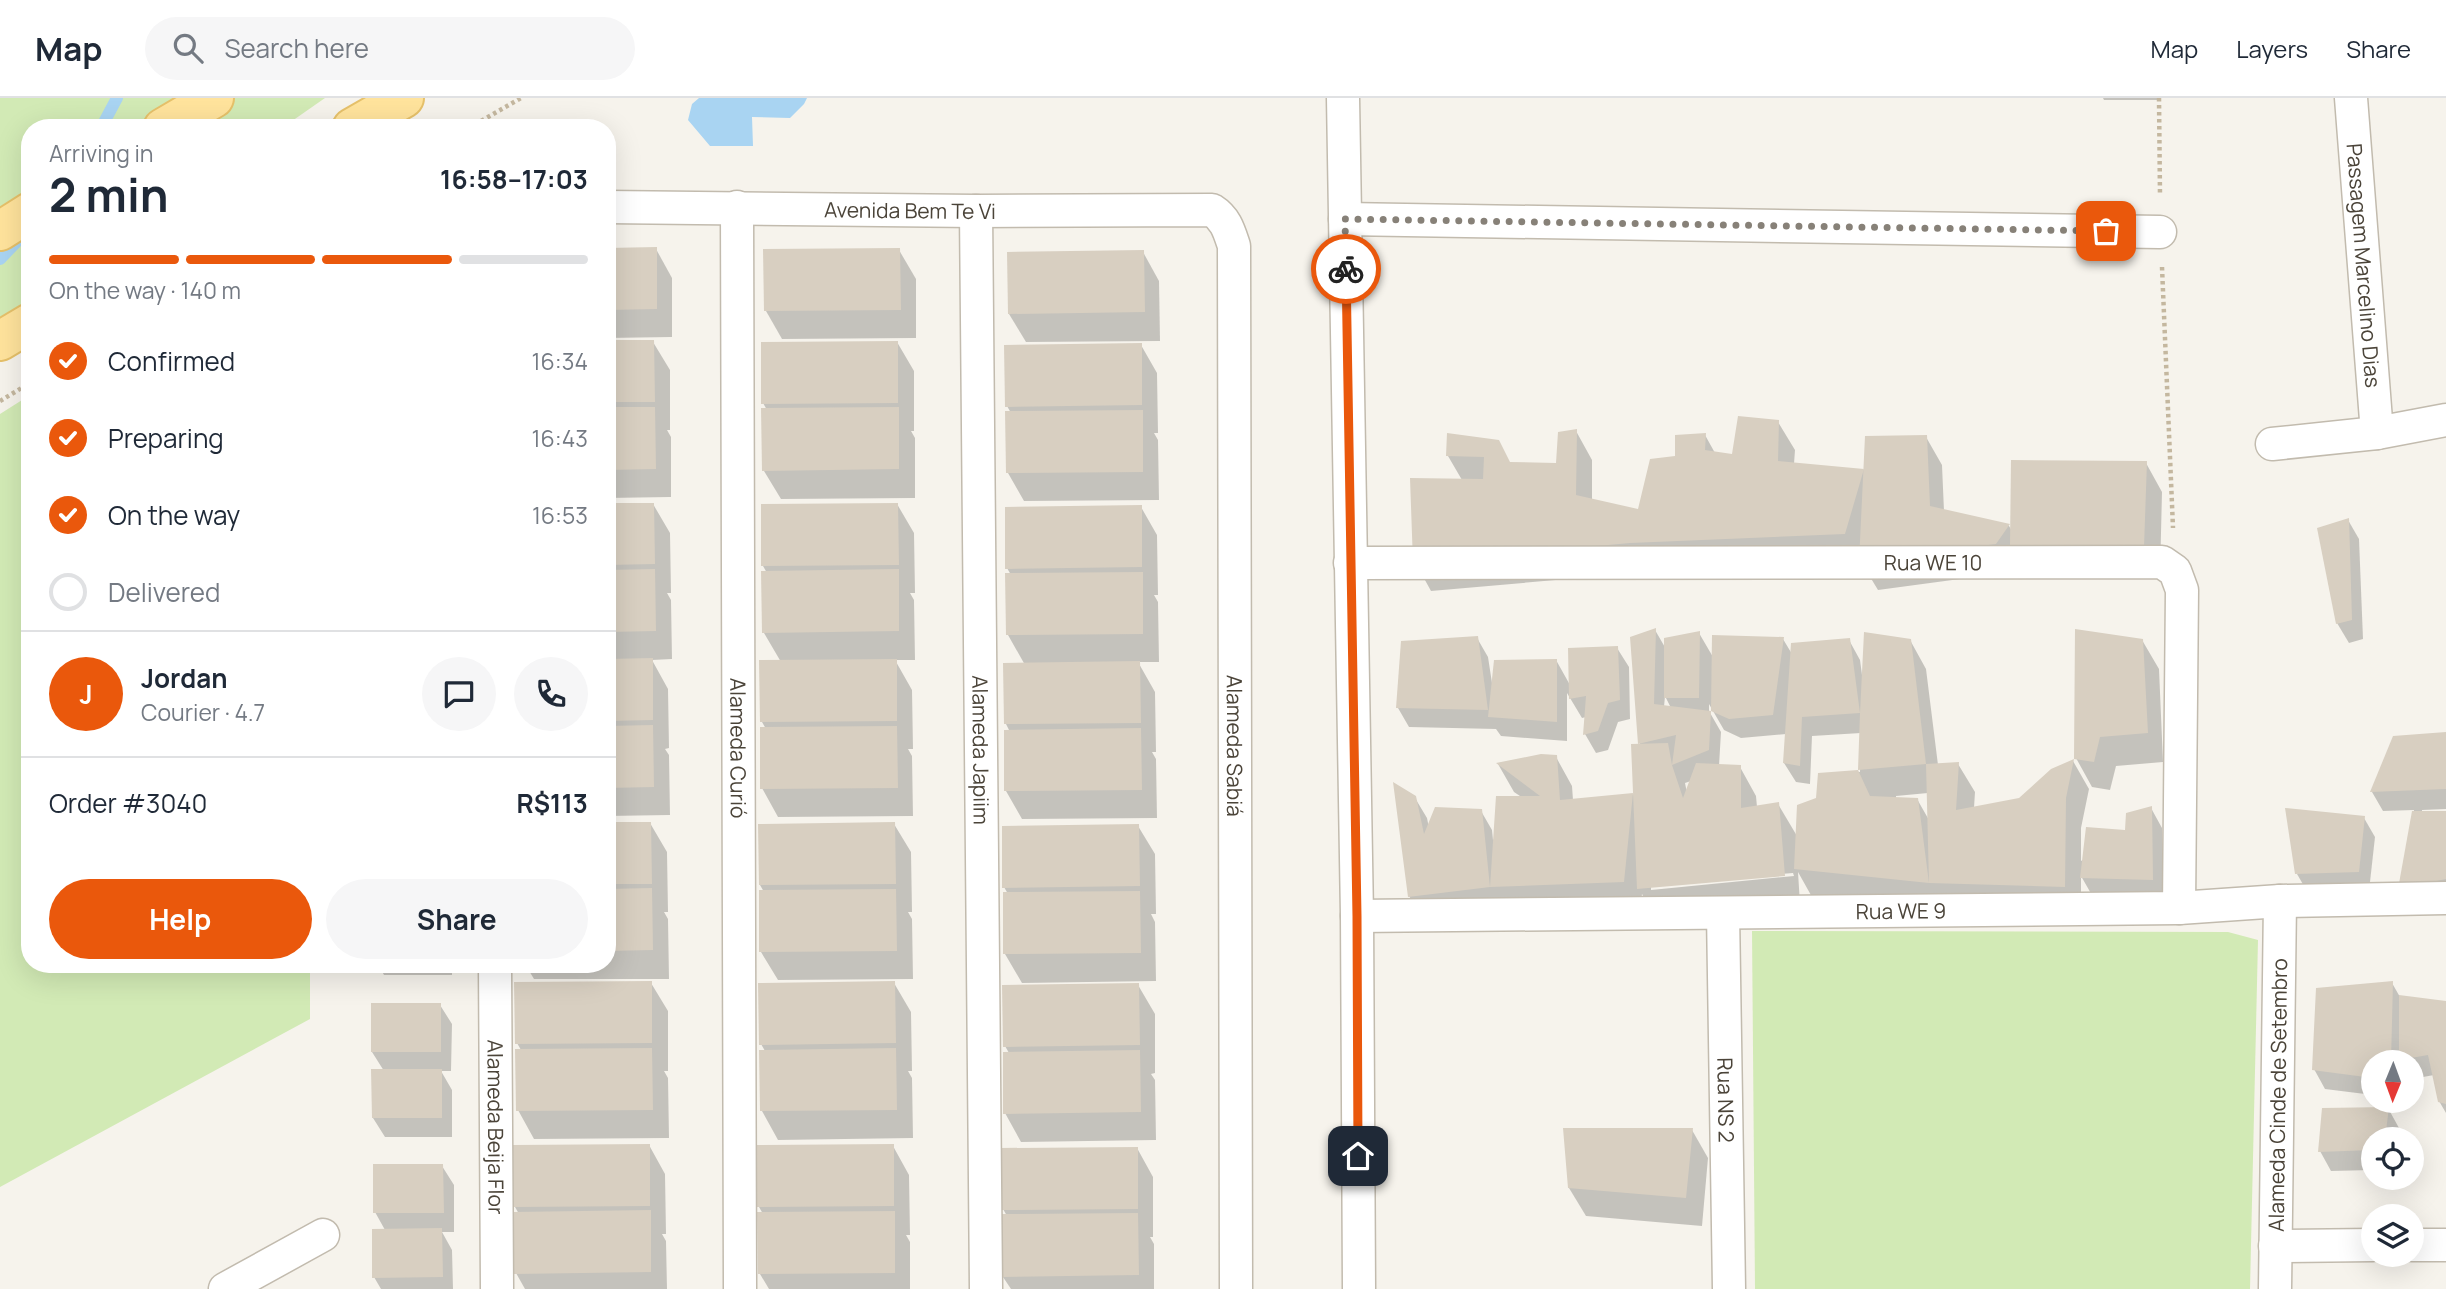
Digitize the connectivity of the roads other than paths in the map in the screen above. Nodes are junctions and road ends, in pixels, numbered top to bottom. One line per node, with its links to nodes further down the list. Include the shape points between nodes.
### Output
1 (214, 98): 5 (main road)
2 (404, 98): 6 (main road)
3 (1343, 98): 12 (street)
4 (2351, 98): 18 (street, Passagem Marcelino Dias)
5 (178, 119)
6 (368, 119)
7 (616, 207): 8 (street, Avenida Bem Te Vi)
8 (737, 207): 10 (street, Avenida Bem Te Vi); 34 (street, Alameda Curió)
9 (1212, 210): 10 (street, Avenida Bem Te Vi); 36 (street, Alameda Sabiá, via 1226,223 1234,246)
10 (976, 211): 35 (street, Alameda Japiim)
11 (21, 218): 13 (main road)
12 (1345, 219): 14 (street); 20 (street)
13 (0, 231)
14 (2160, 232)
15 (21, 328): 16 (main road)
16 (0, 341)
17 (2446, 419): 18 (street)
18 (2377, 433): 19 (street)
19 (2272, 444)
20 (1350, 563): 23 (street, Rua WE 10, via 2167,564 2182,590); 25 (street)
21 (2446, 898): 22 (street, Rua WE 9)
22 (2280, 901): 23 (street, Rua WE 9); 31 (street, Alameda Cinde de Setembro)
23 (2179, 908): 24 (street, Rua WE 9)
24 (1723, 912): 25 (street, Rua WE 9); 38 (street, Rua NS 2)
25 (1357, 916): 37 (street)
26 (495, 973): 33 (street, Alameda Beija Flor)
27 (323, 1234): 32 (street)
28 (2361, 1245): 31 (street)
29 (2424, 1245): 30 (street)
30 (2446, 1245)
31 (2275, 1246): 39 (street, Alameda Cinde de Setembro)
32 (225, 1289)
33 (496, 1289)
34 (740, 1289)
35 (986, 1289)
36 (1236, 1289)
37 (1359, 1289)
38 (1729, 1289)
39 (2275, 1289)

